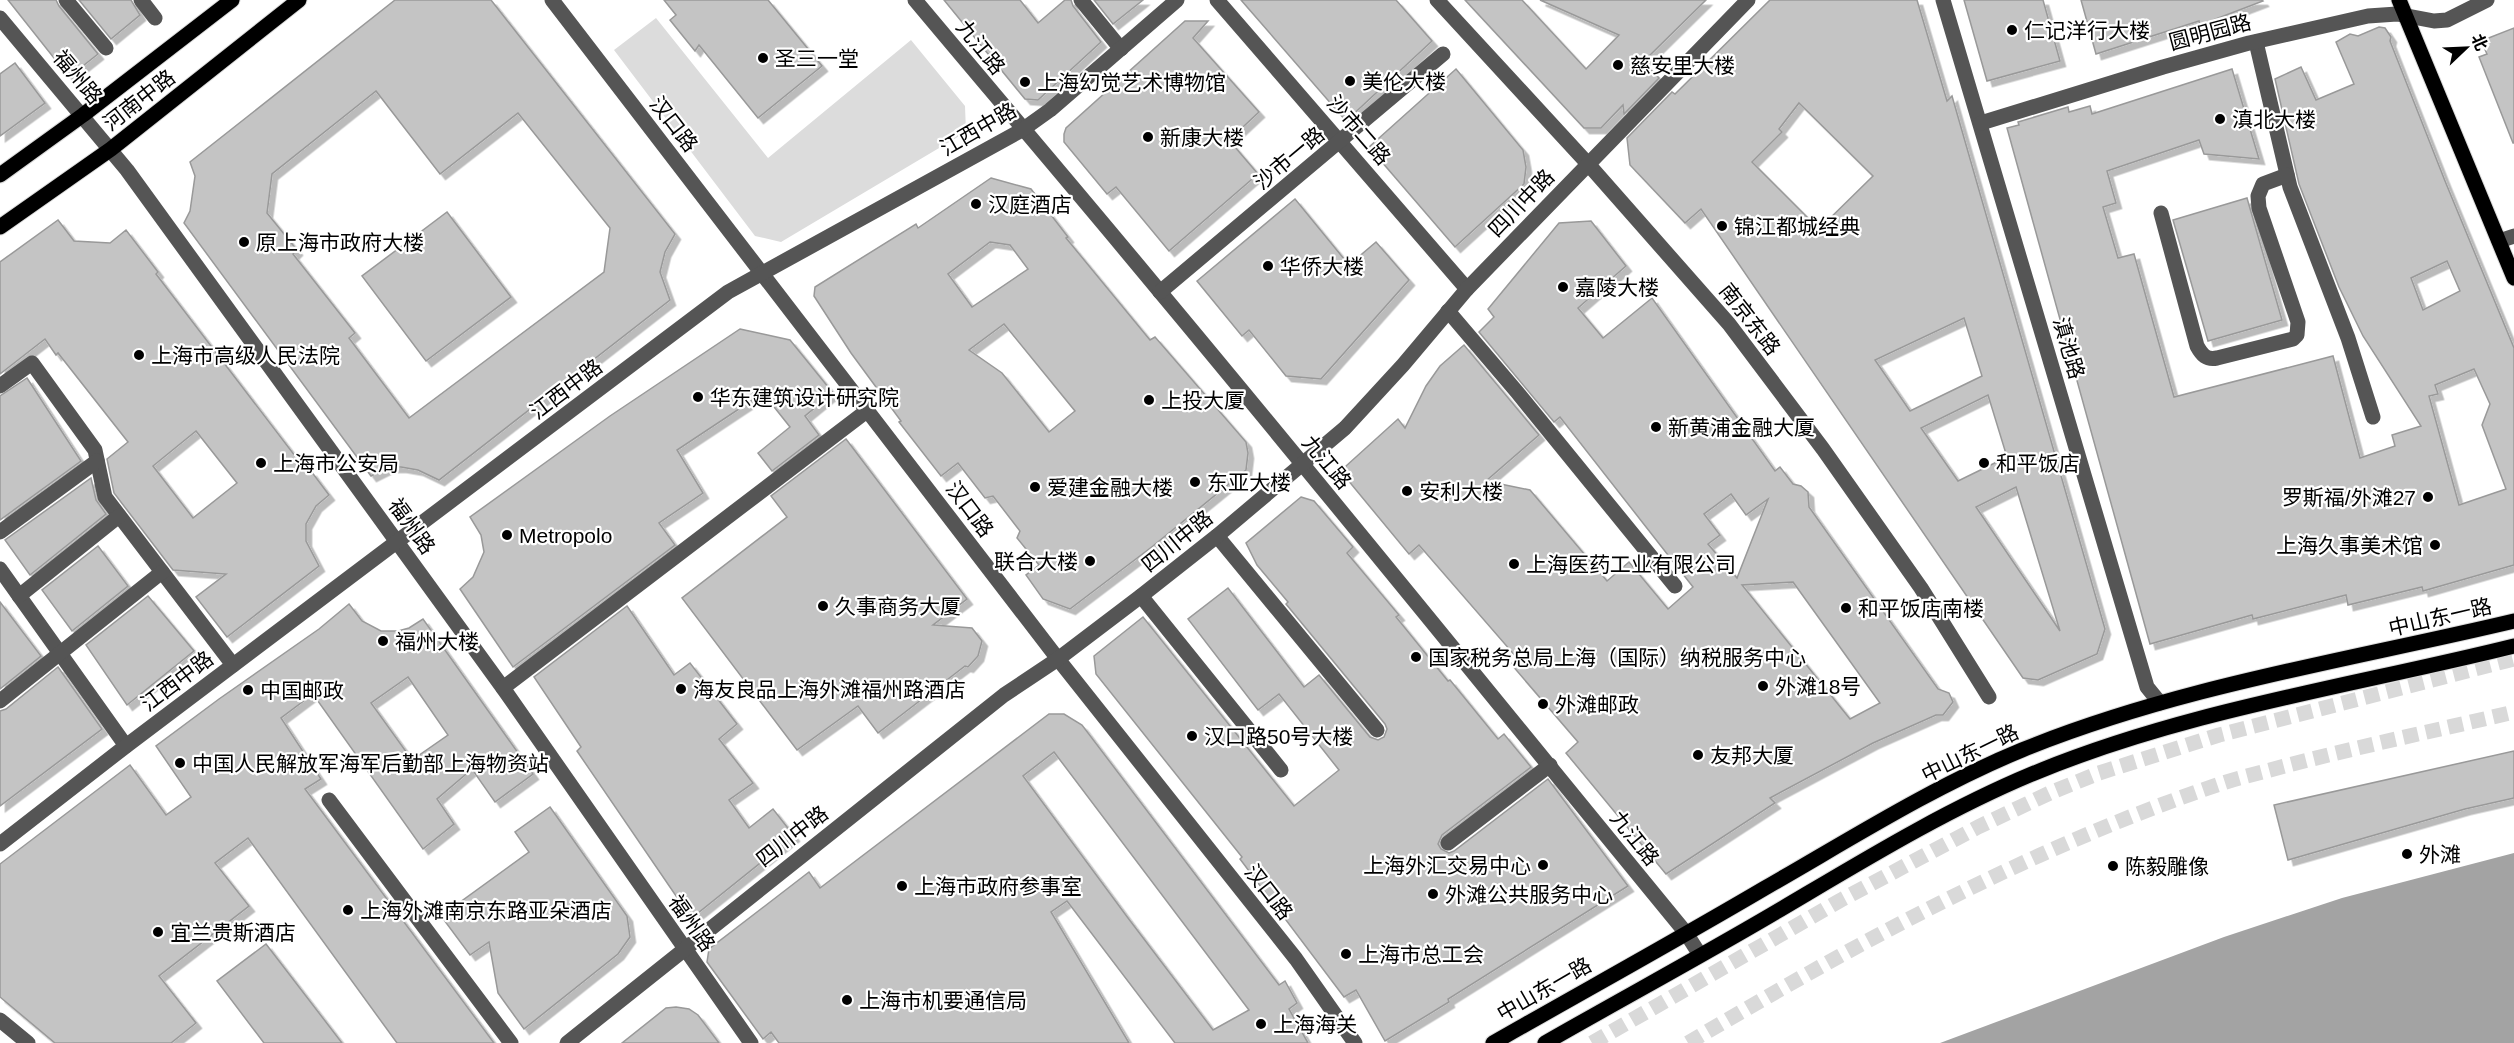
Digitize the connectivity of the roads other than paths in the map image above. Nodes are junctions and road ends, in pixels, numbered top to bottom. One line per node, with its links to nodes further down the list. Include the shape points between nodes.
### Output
1 (66, 0): 19 (street)
2 (141, 0): 16 (street)
3 (232, 0): 22 (main road, 河南中路)
4 (299, 0): 26 (main road, 河南中路)
5 (552, 0): 34 (street, 汉口路)
6 (915, 0): 24 (street, 九江路)
7 (1081, 0): 20 (street)
8 (1177, 0): 20 (street, 江西中路)
9 (1217, 0): 25 (street, 沙市二路)
10 (1437, 0): 27 (street, 南京东路)
11 (1749, 0): 27 (street, 四川中路)
12 (1943, 0): 23 (street, 滇池路)
13 (2399, 0): 15 (main road)
14 (2487, 0): 15 (street, 圆明园路, via 2447,21)
15 (2406, 16): 18 (street, 圆明园路, via 2368,16); 33 (main road)
16 (154, 18)
17 (3, 26): 22 (street, 福州路)
18 (2256, 42): 23 (street, 圆明园路); 29 (street)
19 (106, 48)
20 (1120, 49): 24 (street, 江西中路)
21 (1443, 54): 25 (street, 沙市一路)
22 (83, 116): 26 (street, 福州路); 28 (main road, 河南中路)
23 (1981, 123): 61 (street, 滇池路, via 2146,687)
24 (1022, 130): 34 (street, 江西中路); 37 (street, 九江路)
25 (1341, 142): 36 (street, 沙市二路); 37 (street, 沙市一路)
26 (111, 149): 31 (main road, 河南中路); 47 (street, 福州路)
27 (1589, 165): 36 (street, 四川中路); 59 (street, 南京东路, via 1729,324 1921,588)
28 (0, 175)
29 (2287, 175): 30 (street, via 2263,184 2258,196 2298,322 2293,339 2206,358 2201,353); 41 (street)
30 (2161, 213)
31 (0, 227)
32 (2514, 236): 33 (street)
33 (2499, 241): 35 (main road)
34 (762, 273): 40 (street, 汉口路); 47 (street, 江西中路, via 728,292)
35 (2514, 278)
36 (1467, 289): 38 (street, 四川中路)
37 (1160, 292): 43 (street, 九江路)
38 (1448, 311): 43 (street, 四川中路, via 1367,406); 50 (street)
39 (0, 386): 42 (street, via 32,363 95,450)
40 (868, 410): 56 (street, 汉口路); 58 (street)
41 (2373, 417)
42 (98, 461): 44 (street, via 105,497); 45 (street)
43 (1302, 465): 46 (street, 四川中路); 64 (street, 九江路)
44 (119, 516): 49 (street); 51 (street)
45 (0, 531)
46 (1217, 536): 52 (street, 四川中路); 62 (street)
47 (399, 542): 57 (street, 江西中路); 58 (street, 福州路)
48 (0, 570): 51 (street)
49 (162, 572): 55 (street); 57 (street)
50 (1675, 586)
51 (19, 596): 55 (street)
52 (1141, 596): 56 (street, 四川中路); 65 (street)
53 (2514, 621): 61 (main road, 中山东一路)
54 (2514, 646): 71 (main road, via 2169,726 2084,754 1967,804)
55 (60, 654): 60 (street); 63 (street)
56 (1058, 659): 70 (street, 四川中路, via 1004,695); 77 (street, 汉口路, via 1296,959)
57 (233, 665): 63 (street, 江西中路)
58 (503, 688): 70 (street, 福州路)
59 (1989, 697)
60 (0, 700)
61 (2160, 703): 69 (main road, 中山东一路, via 2020,751 1956,782)
62 (1377, 730)
63 (126, 746): 68 (street, 江西中路)
64 (1550, 765): 67 (street); 69 (street, 九江路)
65 (1281, 770)
66 (329, 800): 74 (street)
67 (1448, 843)
68 (0, 844)
69 (1686, 933): 71 (street, 九江路); 78 (main road, 中山东一路)
70 (684, 949): 75 (street, 四川中路); 76 (street, 福州路)
71 (1700, 955): 79 (main road)
72 (0, 1020): 73 (street)
73 (28, 1043)
74 (512, 1043)
75 (567, 1043)
76 (751, 1043)
77 (1355, 1043)
78 (1493, 1043)
79 (1545, 1043)

